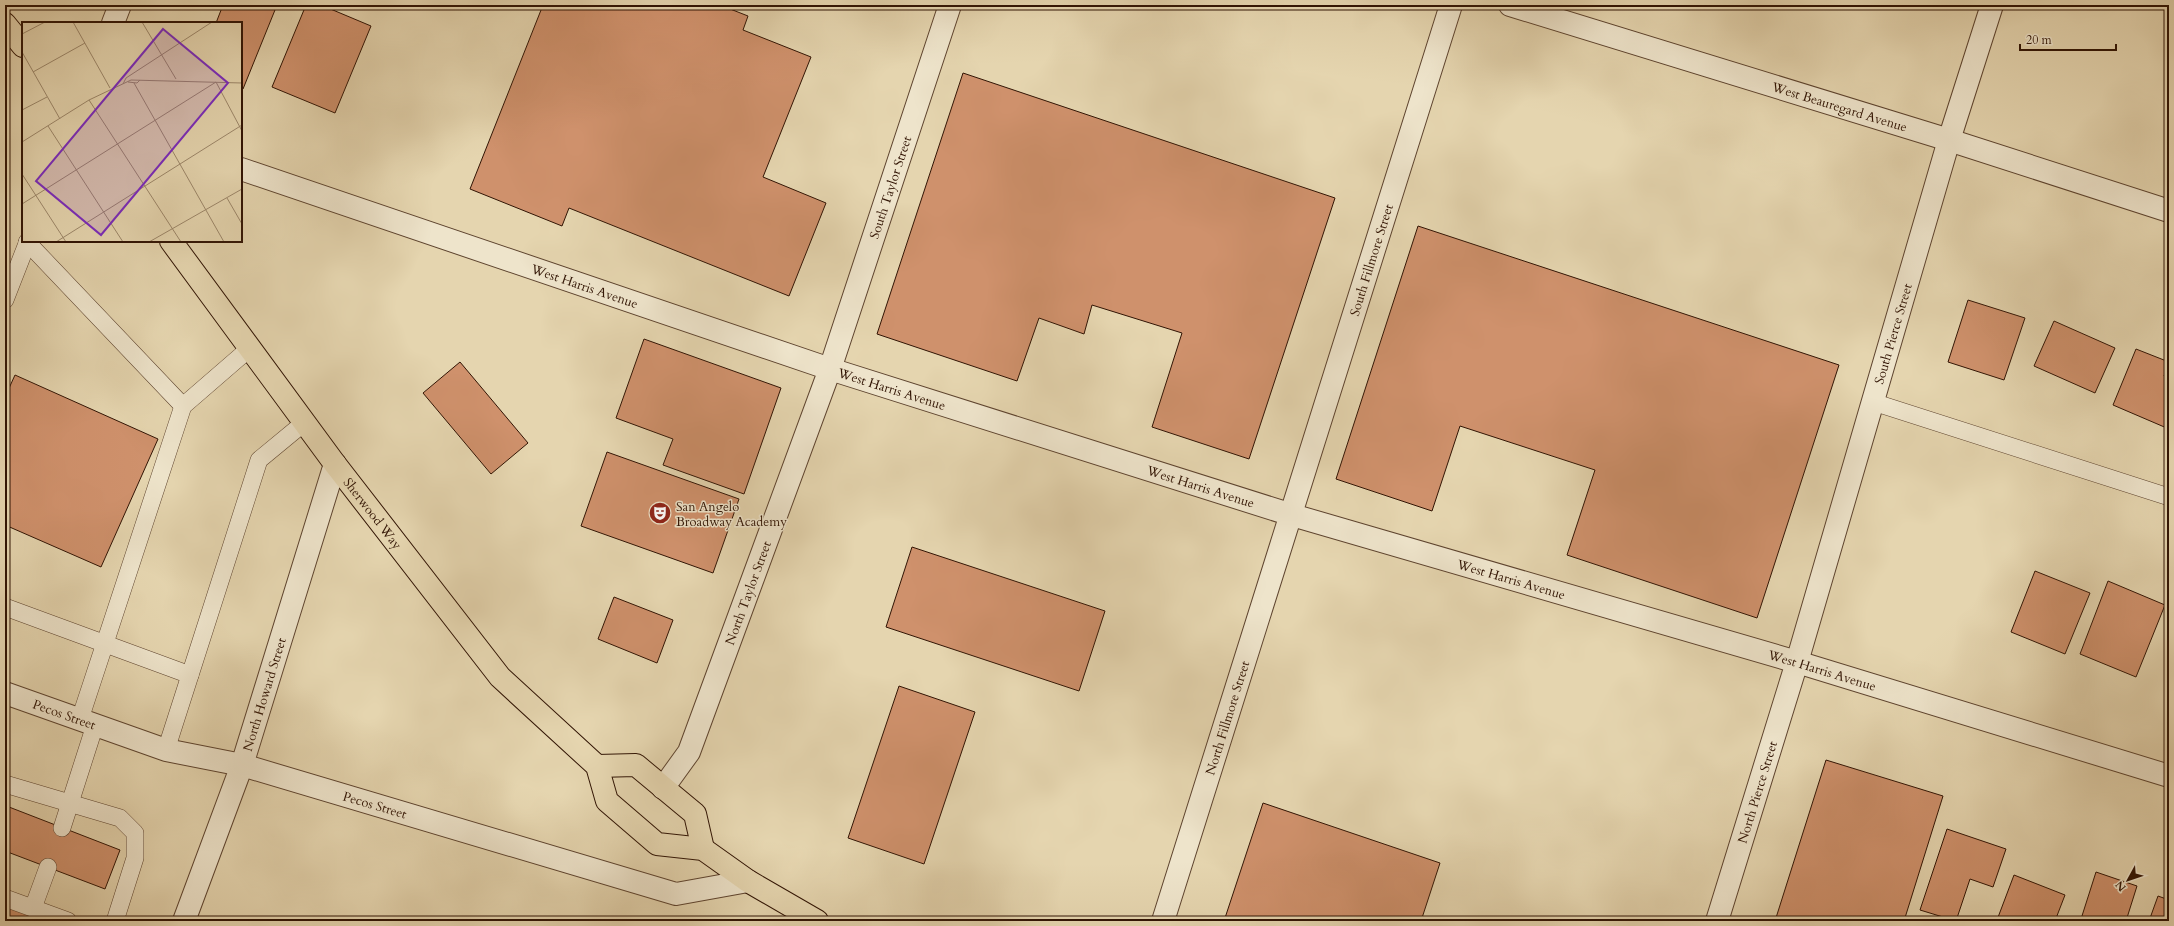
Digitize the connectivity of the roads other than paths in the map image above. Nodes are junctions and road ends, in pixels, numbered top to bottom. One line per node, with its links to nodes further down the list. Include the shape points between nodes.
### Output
1 (120, 5): 6 (street)
2 (950, 5): 16 (street, South Taylor Street)
3 (1451, 5): 22 (street, South Fillmore Street)
4 (1510, 5): 9 (street, West Beauregard Avenue)
5 (1992, 5): 9 (street, South Pierce Street)
6 (113, 22)
7 (5, 24): 8 (main road)
8 (22, 45)
9 (1949, 140): 11 (street, West Beauregard Avenue); 17 (street, South Pierce Street)
10 (242, 169): 16 (street, West Harris Avenue)
11 (2169, 211)
12 (28, 242): 14 (lane); 18 (lane)
13 (172, 242): 15 (main road, Sherwood Way)
14 (5, 300)
15 (250, 348): 18 (lane); 19 (main road, Sherwood Way)
16 (830, 369): 22 (street, West Harris Avenue); 34 (street, North Taylor Street, via 689,752)
17 (1873, 402): 21 (lane); 25 (street, South Pierce Street)
18 (183, 406): 24 (lane)
19 (305, 422): 20 (main road, Sherwood Way); 26 (lane, via 259,460)
20 (336, 464): 30 (street, North Howard Street); 31 (main road, Sherwood Way, via 500,677)
21 (2169, 497)
22 (1292, 515): 25 (street, West Harris Avenue); 46 (street, North Fillmore Street)
23 (5, 607): 24 (lane)
24 (106, 645): 26 (lane); 28 (lane)
25 (1797, 662): 32 (street, West Harris Avenue); 47 (street, North Pierce Street)
26 (190, 675): 29 (lane)
27 (5, 693): 28 (street, Pecos Street)
28 (88, 722): 29 (street, Pecos Street); 35 (lane)
29 (166, 750): 30 (street, Pecos Street)
30 (242, 765): 39 (street, Pecos Street, via 676,894); 44 (street, North Howard Street)
31 (597, 766): 34 (main road, via 636,765); 37 (main road, via 607,801 657,844)
32 (2169, 776)
33 (5, 784): 35 (lane)
34 (663, 788): 37 (main road, via 695,814)
35 (71, 804): 36 (lane); 43 (lane, via 120,818 135,832 136,858)
36 (62, 828)
37 (703, 849): 39 (main road)
38 (48, 868): 41 (lane)
39 (748, 882): 45 (main road)
40 (5, 898): 41 (lane)
41 (33, 908): 42 (lane)
42 (65, 920)
43 (115, 921)
44 (184, 921)
45 (816, 921)
46 (1163, 921)
47 (1717, 921)

